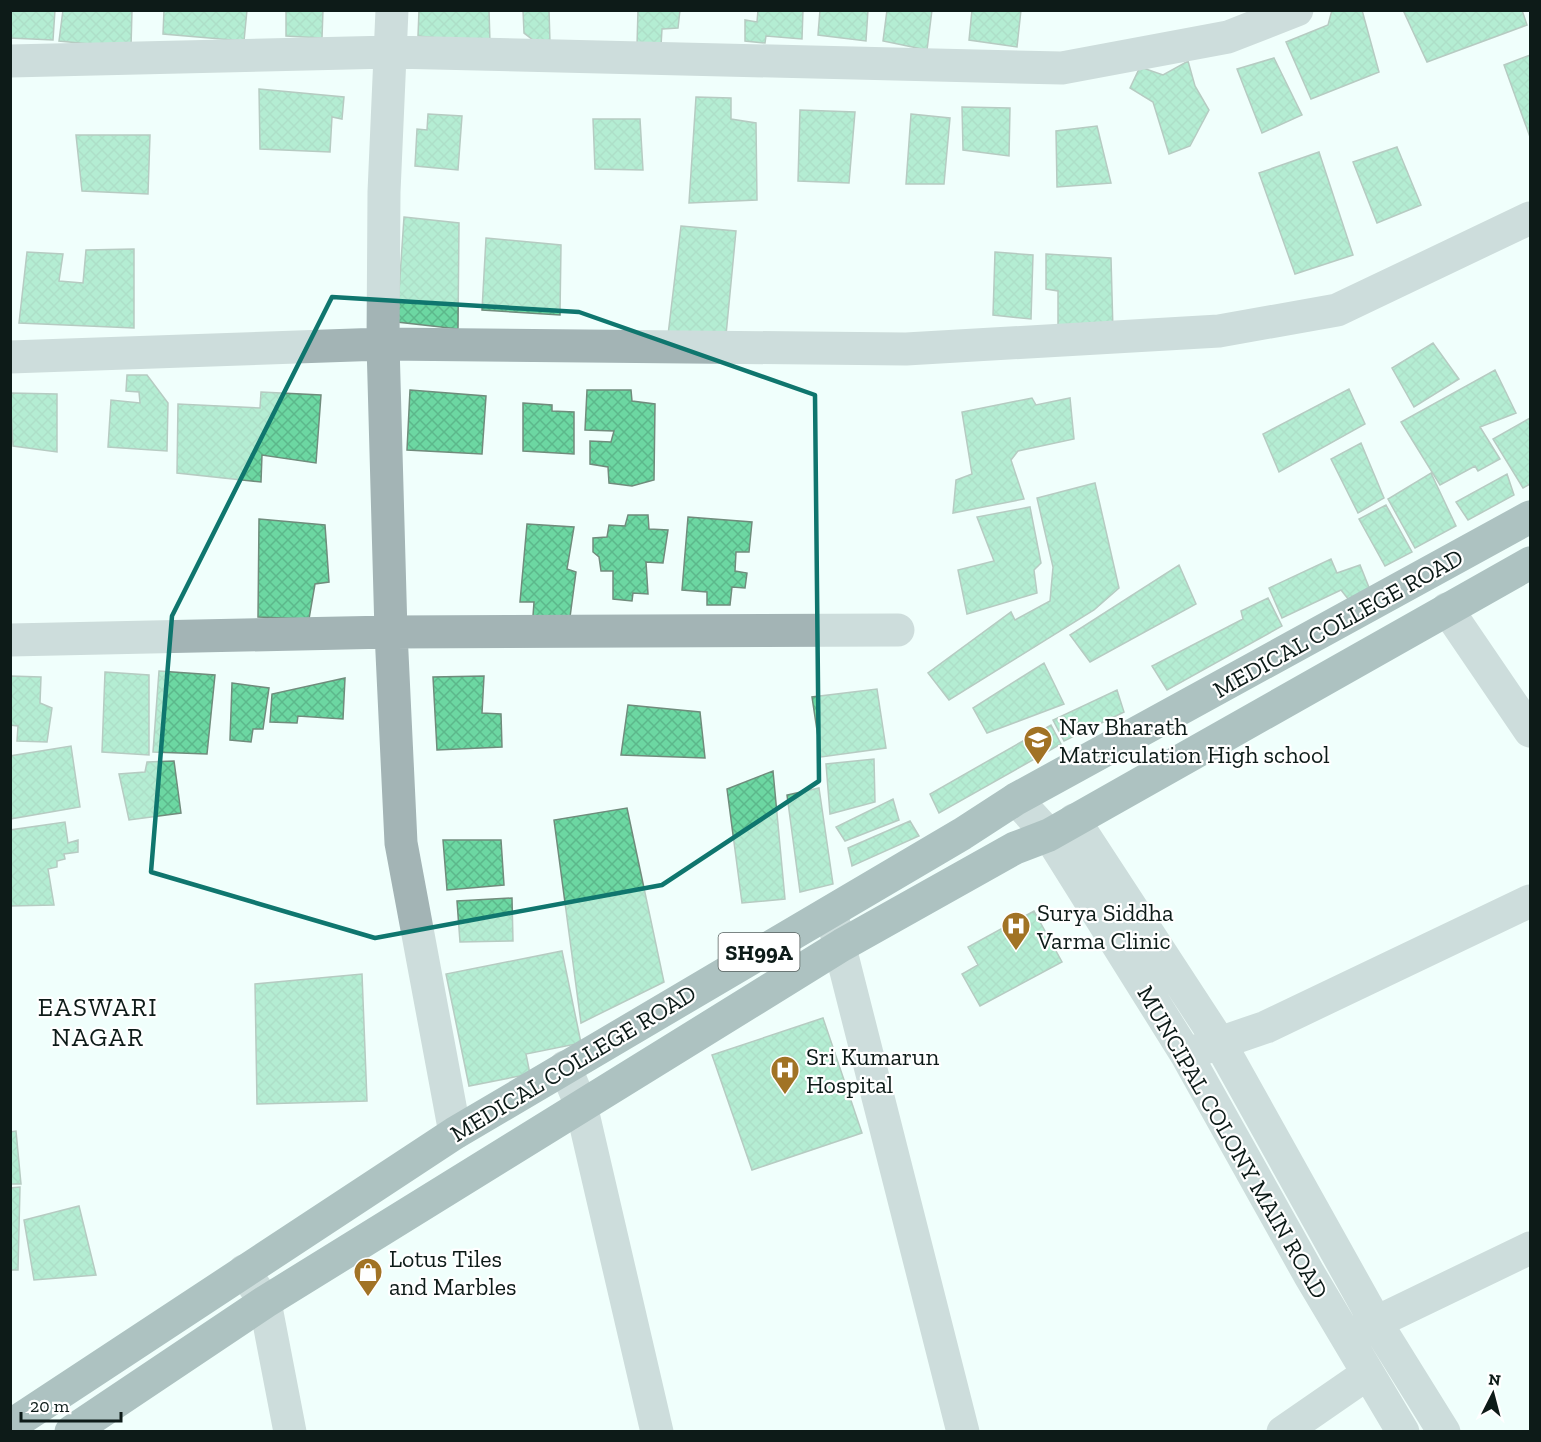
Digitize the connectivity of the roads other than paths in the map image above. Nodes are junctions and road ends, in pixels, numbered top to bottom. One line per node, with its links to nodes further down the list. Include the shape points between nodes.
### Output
1 (392, 10): 4 (street)
2 (1297, 10): 3 (street)
3 (1228, 24): 4 (street, via 1062,68)
4 (391, 52): 5 (street); 7 (street, via 384,192)
5 (10, 60)
6 (1530, 218): 7 (street, via 1337,310 1220,331 906,349)
7 (383, 344): 8 (street); 13 (street)
8 (10, 357)
9 (1530, 517): 16 (main road, MEDICAL COLLEGE ROAD / SH99A)
10 (1530, 563): 11 (main road, MEDICAL COLLEGE ROAD / SH99A)
11 (1447, 609): 15 (street); 17 (main road, MEDICAL COLLEGE ROAD / SH99A)
12 (898, 630): 13 (street)
13 (392, 632): 14 (street); 25 (street, via 401,843)
14 (10, 640)
15 (1530, 731)
16 (1016, 799): 17 (street, MUNCIPAL COLONY MAIN ROAD); 19 (main road, MEDICAL COLLEGE ROAD / SH99A)
17 (1061, 828): 20 (main road, MEDICAL COLLEGE ROAD / SH99A, via 1015,848); 21 (street); 22 (street, MUNCIPAL COLONY MAIN ROAD)
18 (1530, 901): 21 (street)
19 (830, 909): 20 (street); 23 (main road, MEDICAL COLLEGE ROAD / SH99A)
20 (842, 945): 24 (main road, MEDICAL COLLEGE ROAD / SH99A); 36 (street)
21 (1221, 1045): 22 (street); 29 (street)
22 (1186, 1054): 30 (street, MUNCIPAL COLONY MAIN ROAD)
23 (565, 1067): 24 (street); 25 (main road, MEDICAL COLLEGE ROAD / SH99A)
24 (581, 1105): 28 (main road, MEDICAL COLLEGE ROAD / SH99A); 35 (street)
25 (455, 1133): 27 (main road, MEDICAL COLLEGE ROAD / SH99A)
26 (1530, 1248): 29 (street)
27 (244, 1270): 28 (street); 32 (main road, MEDICAL COLLEGE ROAD / SH99A)
28 (265, 1302): 33 (main road, MEDICAL COLLEGE ROAD / SH99A); 34 (street)
29 (1375, 1321): 30 (street); 39 (street)
30 (1346, 1338): 31 (street, MUNCIPAL COLONY MAIN ROAD)
31 (1367, 1374): 37 (street); 38 (street, MUNCIPAL COLONY MAIN ROAD)
32 (10, 1426)
33 (71, 1431)
34 (290, 1431)
35 (657, 1431)
36 (963, 1431)
37 (1283, 1431)
38 (1403, 1431)
39 (1444, 1431)

